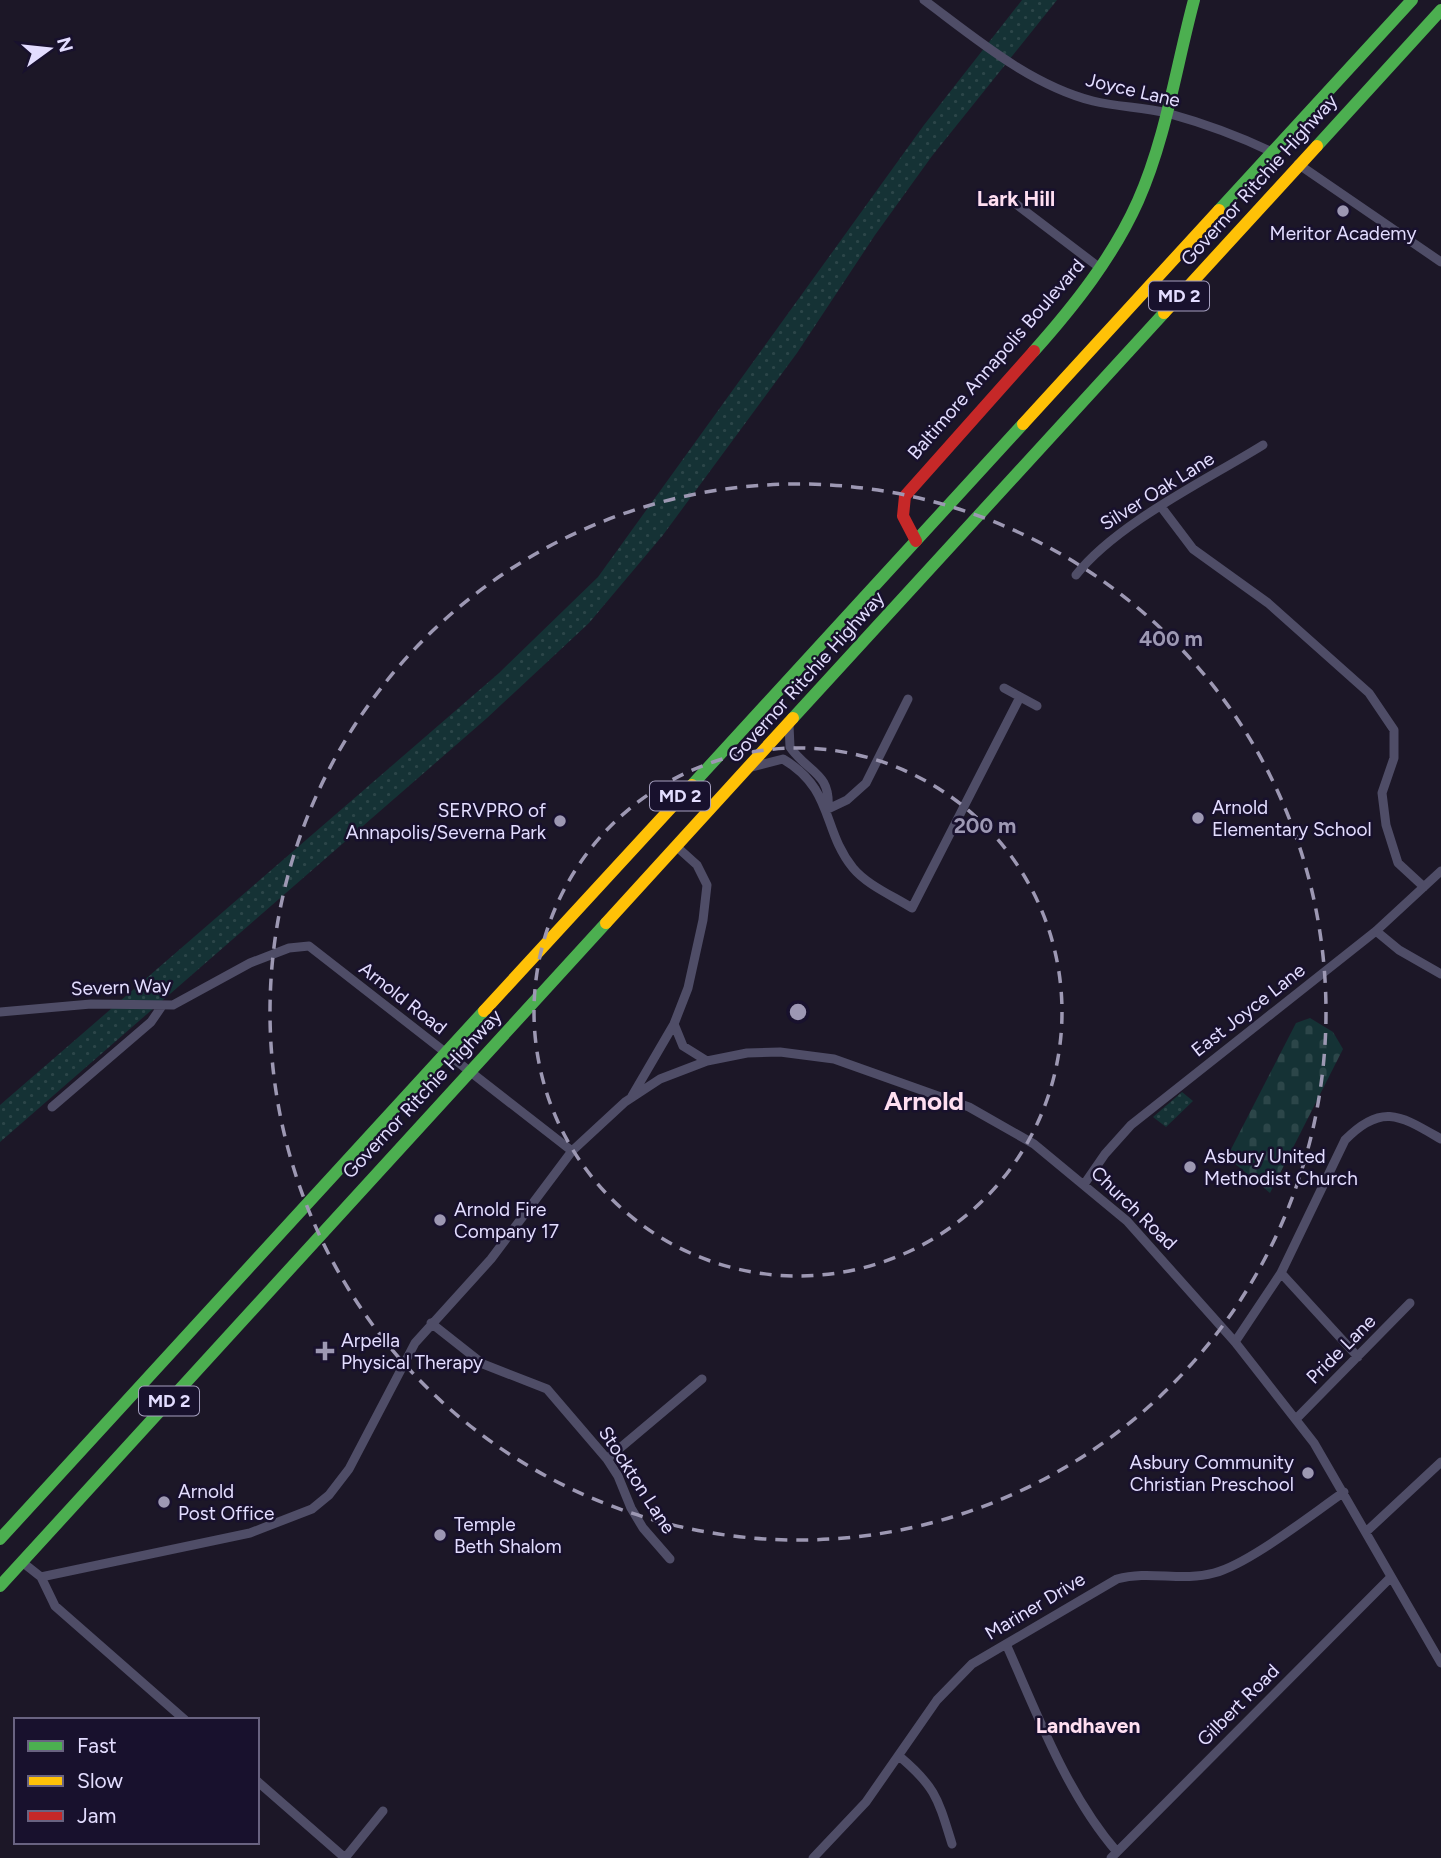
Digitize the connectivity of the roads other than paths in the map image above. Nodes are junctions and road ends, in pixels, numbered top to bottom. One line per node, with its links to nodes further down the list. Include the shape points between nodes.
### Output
1 (924, 0): 6 (street, Joyce Lane, via 1007,62 1069,92 1093,101)
2 (1194, 0): 6 (main road, Baltimore Annapolis Boulevard)
3 (1412, 0): 5 (main road, Governor Ritchie Highway / MD 2)
4 (1441, 10): 8 (main road, Governor Ritchie Highway / MD 2)
5 (1330, 89): 7 (main road, Governor Ritchie Highway / MD 2); 8 (main road, via 1318,113 1289,147 1287,155)
6 (1166, 113): 7 (street, Joyce Lane); 12 (main road, Baltimore Annapolis Boulevard, via 1146,180)
7 (1272, 152): 10 (main road, via 1280,170); 15 (main road, Governor Ritchie Highway / MD 2)
8 (1298, 164): 10 (main road, Governor Ritchie Highway / MD 2); 11 (street)
9 (1016, 204): 12 (street)
10 (1259, 208): 17 (main road, Governor Ritchie Highway / MD 2)
11 (1441, 262)
12 (1100, 268): 15 (main road, Baltimore Annapolis Boulevard, via 905,496 903,516)
13 (1264, 445): 14 (street, Silver Oak Lane)
14 (1162, 508): 16 (street, Silver Oak Lane, via 1094,553); 27 (street, via 1193,550 1268,603 1369,694 1394,730 1394,758 1382,793 1385,825 1398,863)
15 (916, 541): 17 (main road, Baltimore Annapolis Boulevard, via 923,560); 34 (main road, Governor Ritchie Highway / MD 2)
16 (1076, 575)
17 (916, 582): 22 (main road, Governor Ritchie Highway / MD 2)
18 (1004, 688): 19 (street)
19 (1020, 697): 21 (street); 24 (street, via 912,908 852,867 833,832)
20 (908, 699): 24 (street, via 866,783)
21 (1037, 706)
22 (789, 725): 23 (main road, Governor Ritchie Highway / MD 2); 24 (street, via 790,747 827,787)
23 (750, 767): 24 (street, via 783,760 813,786); 25 (main road, Governor Ritchie Highway / MD 2)
24 (828, 809)
25 (677, 847): 33 (street, via 697,865 708,896 688,988); 36 (main road, Governor Ritchie Highway / MD 2)
26 (1441, 871): 27 (street, East Joyce Lane)
27 (1424, 887): 28 (street, East Joyce Lane)
28 (1376, 931): 30 (street, via 1398,950); 41 (street, East Joyce Lane, via 1131,1125)
29 (273, 953): 31 (street, Severn Way, via 183,1002); 34 (street, Arnold Road, via 301,946 314,949)
30 (1441, 974)
31 (162, 1006): 32 (street, Severn Way, via 91,1004); 38 (street, via 151,1022)
32 (0, 1012)
33 (674, 1024): 35 (street, via 683,1046); 37 (street)
34 (445, 1052): 36 (street, Arnold Road); 53 (main road, Governor Ritchie Highway / MD 2)
35 (707, 1061): 37 (street, Church Road, via 660,1079); 41 (street, Church Road, via 780,1052 834,1059 969,1107 1034,1144)
36 (470, 1071): 40 (street, Arnold Road); 55 (main road, Governor Ritchie Highway / MD 2)
37 (631, 1098): 40 (street)
38 (52, 1107)
39 (1441, 1139): 42 (street, via 1391,1115 1360,1125 1345,1140)
40 (572, 1151): 44 (street, via 491,1259)
41 (1085, 1183): 45 (street, Church Road, via 1168,1263)
42 (1281, 1273): 45 (street); 46 (street)
43 (1410, 1303): 46 (street, Pride Lane)
44 (432, 1323): 49 (street, Stockton Lane, via 483,1364 547,1389); 56 (street, via 402,1366 349,1469 330,1495 312,1509 250,1533)
45 (1235, 1342): 48 (street, Church Road)
46 (1358, 1357): 48 (street, Pride Lane)
47 (702, 1379): 49 (street)
48 (1296, 1419): 51 (street, Church Road)
49 (607, 1459): 54 (street, Stockton Lane, via 643,1528)
50 (1441, 1462): 52 (street)
51 (1344, 1492): 52 (street, Church Road); 59 (street, Mariner Drive, via 1217,1573 1193,1577 1139,1573 1117,1579)
52 (1367, 1531): 57 (street, Church Road)
53 (0, 1539)
54 (670, 1559)
55 (22, 1562): 56 (street); 58 (main road, Governor Ritchie Highway / MD 2)
56 (41, 1577): 61 (street, via 55,1606)
57 (1391, 1577): 60 (street, Church Road); 66 (street, Gilbert Road)
58 (0, 1586)
59 (1006, 1644): 62 (street, Mariner Drive, via 972,1664 937,1700); 66 (street, via 1079,1799)
60 (1441, 1663)
61 (183, 1718)
62 (899, 1756): 65 (street, via 935,1792); 68 (street, Mariner Drive, via 866,1802)
63 (259, 1783): 67 (street)
64 (383, 1811): 67 (street)
65 (952, 1844)
66 (1114, 1855)
67 (345, 1858)
68 (813, 1858)

